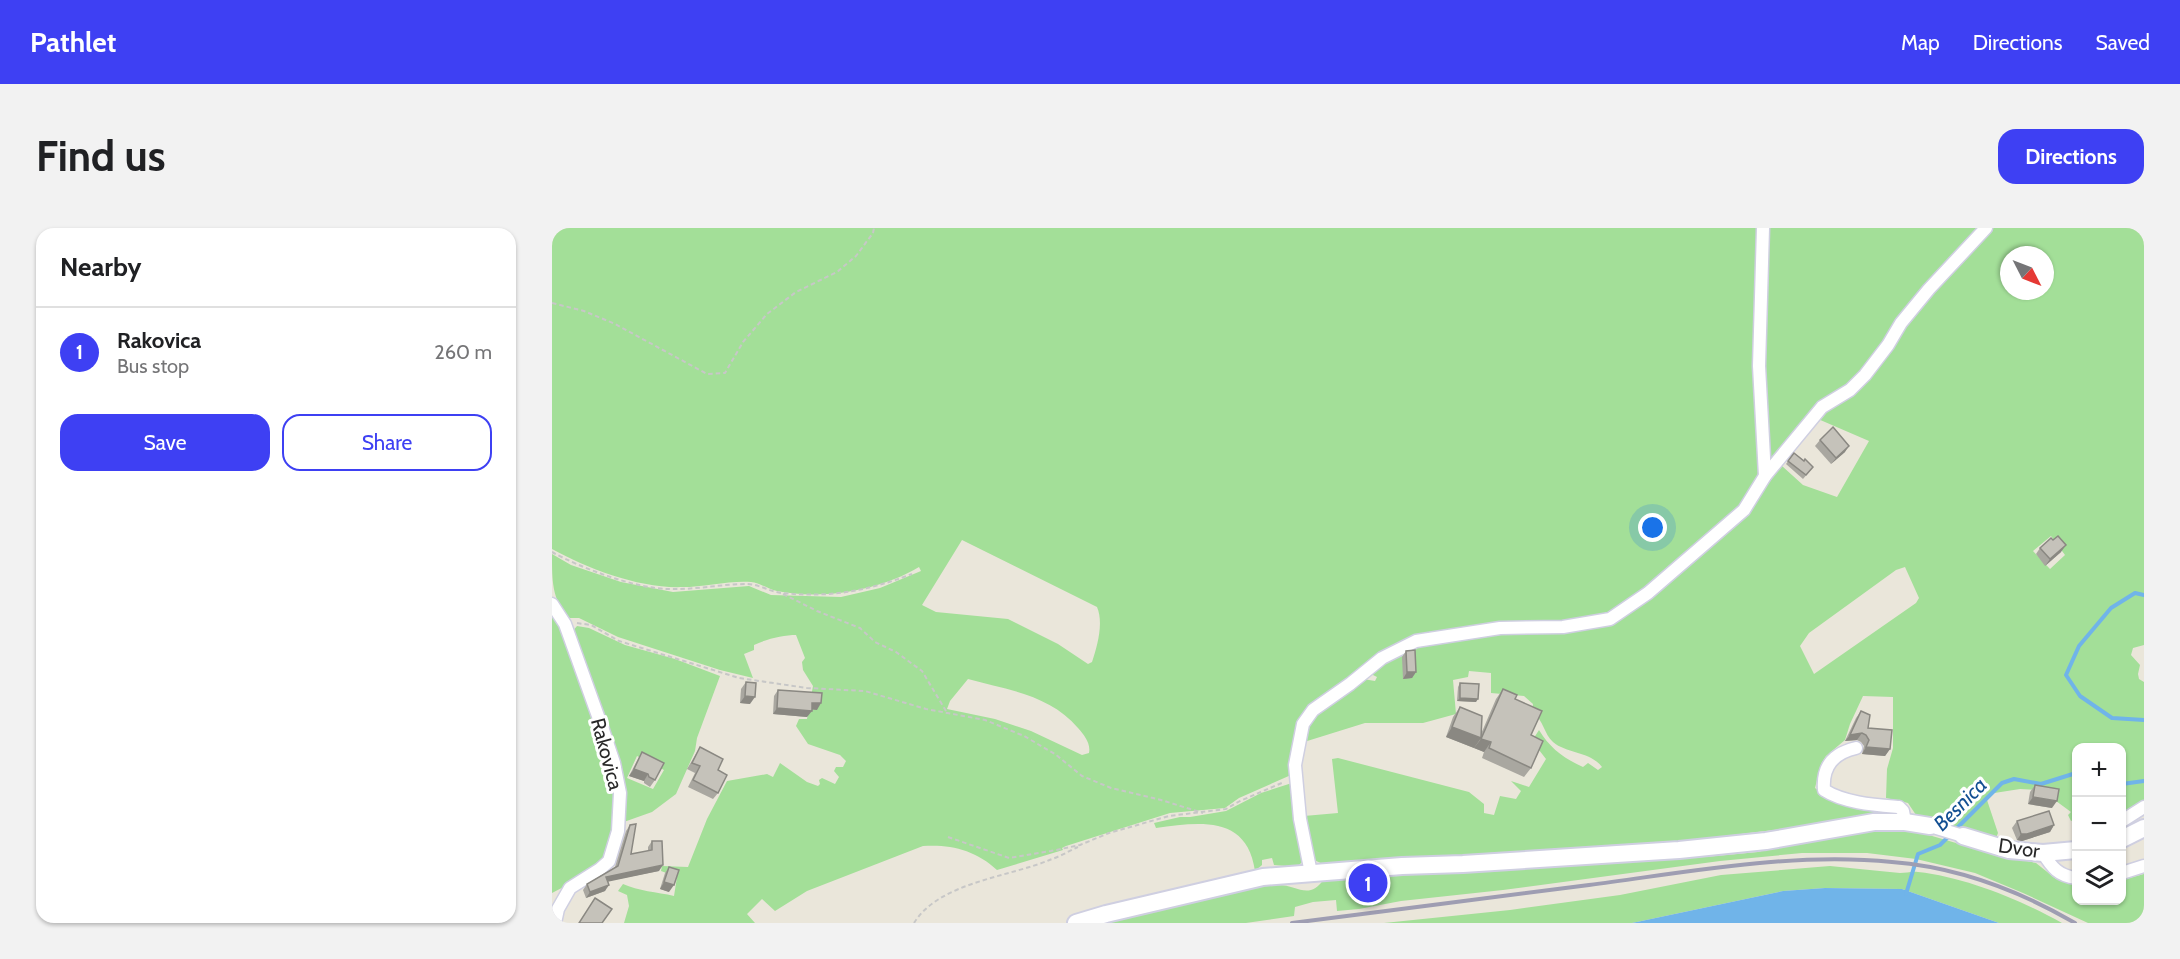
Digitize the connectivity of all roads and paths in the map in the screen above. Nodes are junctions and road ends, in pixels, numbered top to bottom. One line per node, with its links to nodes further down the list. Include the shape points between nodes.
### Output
1 (874, 228): 4 (path, via 856,256 837,272 796,292 767,315 743,342 725,373 707,374 615,324)
2 (1763, 228): 5 (street, via 1759,366)
3 (1986, 228): 5 (street, via 1908,314 1864,375 1850,390 1822,407)
4 (552, 303)
5 (1765, 476): 13 (street, via 1744,510 1648,593 1610,619 1563,627 1500,628 1416,641 1382,658 1313,710 1303,724)
6 (552, 552): 8 (path, via 589,569 650,587 667,590 750,584)
7 (912, 574): 8 (path, via 878,587 836,595)
8 (780, 593): 11 (path, via 860,628 875,642 896,652 922,671)
9 (552, 604): 10 (street, Rakovica)
10 (565, 624): 11 (path, via 591,626 619,641 739,678 865,691); 30 (street, Rakovica, via 614,763 620,793 618,831 609,861 570,888)
11 (946, 712): 15 (path, via 985,720 1024,736 1082,776 1111,788)
12 (1856, 748): 17 (street, via 1843,751 1828,764 1824,790 1845,799 1899,807)
13 (1295, 778): 15 (path, via 1226,809); 28 (street)
14 (2144, 807): 16 (street)
15 (1203, 813): 23 (path, via 1168,816)
16 (2126, 818)
17 (1905, 822): 18 (street); 28 (street, via 1874,822 1766,841 1679,850)
18 (1930, 826): 20 (street)
19 (2144, 828): 22 (street)
20 (1963, 836): 25 (street, Dvor, via 2009,850)
21 (948, 837): 23 (path, via 1008,858)
22 (2126, 837)
23 (1080, 845): 31 (path, via 1052,860 948,894 928,905)
24 (2072, 850): 25 (street, Dvor)
25 (2043, 853): 29 (street, via 2059,874)
26 (2144, 866): 27 (street)
27 (2126, 871)
28 (1311, 873): 32 (street, via 1263,877)
29 (2072, 877)
30 (555, 923)
31 (914, 923)
32 (1076, 923)

